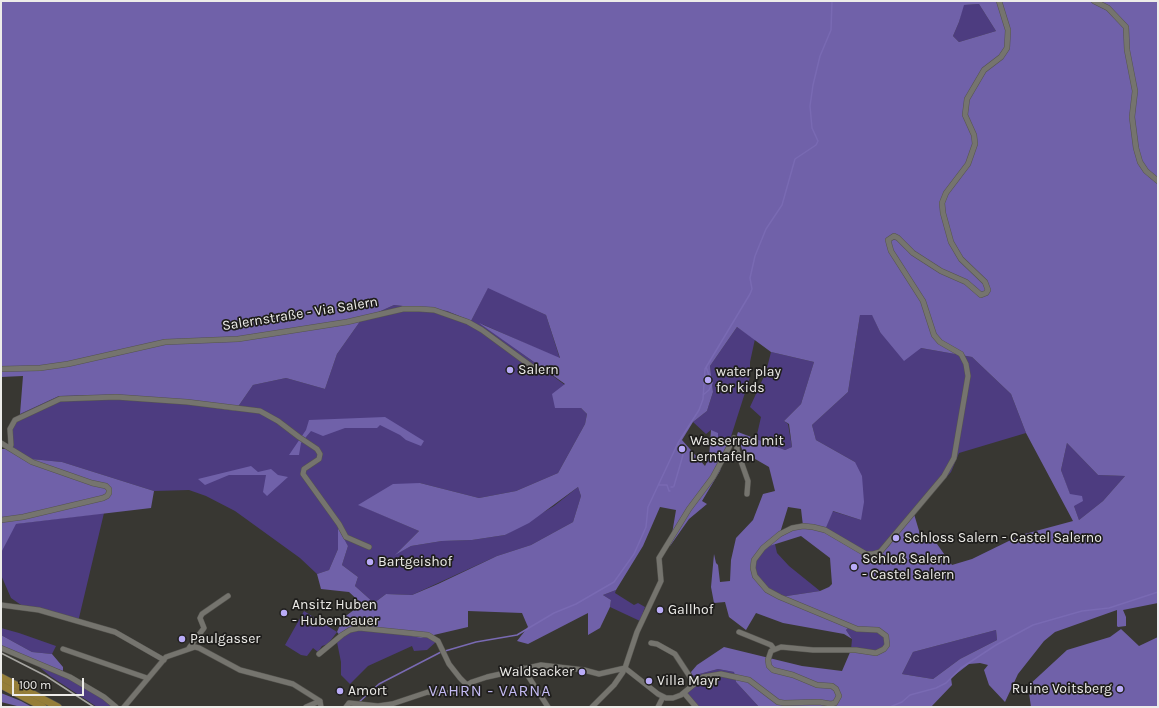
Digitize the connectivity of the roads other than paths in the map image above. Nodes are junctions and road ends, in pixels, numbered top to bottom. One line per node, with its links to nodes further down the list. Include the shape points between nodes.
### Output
1 (999, 1): 20 (street, via 1008,30 1007,48 984,70 967,100 965,115 975,144 968,164 942,202 951,242 961,259 985,282 988,290 981,295 966,282 913,253 898,238 894,236 888,240 891,251 923,300 934,335 940,342 956,350 968,369 957,450 950,468 883,550 876,554 866,554 825,530 803,526 780,534 763,548 754,560 755,576 767,590 857,629 878,630 887,640 884,649 876,653 781,647)
2 (1094, 1): 3 (street, via 1108,8 1126,26 1127,50 1135,91 1132,117 1136,148 1146,171)
3 (1158, 181)
4 (1, 369): 5 (street, Salernstraße - Via Salern, via 68,364 165,342 238,339 347,322 403,309 434,310 461,319 492,337)
5 (535, 369)
6 (1, 443): 7 (street)
7 (9, 448): 9 (street, via 32,462 106,486 109,493 103,498); 10 (street, via 10,429 15,420 60,399 123,397 260,411 317,449 319,459 304,469 303,474 346,537)
8 (747, 494): 24 (street, via 748,481 734,438 714,477 689,510 659,558 661,581 636,632)
9 (1, 520)
10 (369, 547)
11 (228, 596): 14 (street, via 202,614 200,618 204,628)
12 (1, 605): 22 (street, via 39,610 115,632)
13 (739, 632): 20 (street, via 771,645)
14 (195, 640): 17 (street); 18 (street)
15 (651, 643): 27 (street, via 675,654)
16 (1, 648): 37 (street, via 75,680)
17 (189, 648): 18 (street); 22 (street)
18 (199, 648): 32 (street, via 240,670 293,684)
19 (63, 649): 26 (street)
20 (774, 649): 33 (street, via 768,660 773,670 817,685 832,686 836,688 839,696 835,703 831,704)
21 (319, 654): 28 (street, via 342,635 359,628 428,635 436,638)
22 (164, 660): 26 (street)
23 (523, 668): 24 (street, via 548,665 599,674); 28 (street); 42 (street)
24 (624, 668): 31 (street); 43 (street, via 614,685)
25 (1, 677): 36 (highway)
26 (147, 678): 38 (street)
27 (694, 683): 30 (street); 33 (street, via 714,674 743,677 759,686)
28 (467, 685): 34 (street, via 449,693 428,692)
29 (1, 686): 35 (highway)
30 (684, 693): 31 (street, via 673,698); 45 (street)
31 (663, 697): 44 (street)
32 (320, 701): 39 (street); 40 (street)
33 (778, 704)
34 (379, 706): 41 (street, via 349,703)
35 (43, 707)
36 (58, 707)
37 (116, 707)
38 (124, 707)
39 (306, 707)
40 (321, 707)
41 (346, 707)
42 (548, 707)
43 (592, 707)
44 (658, 707)
45 (696, 707)

